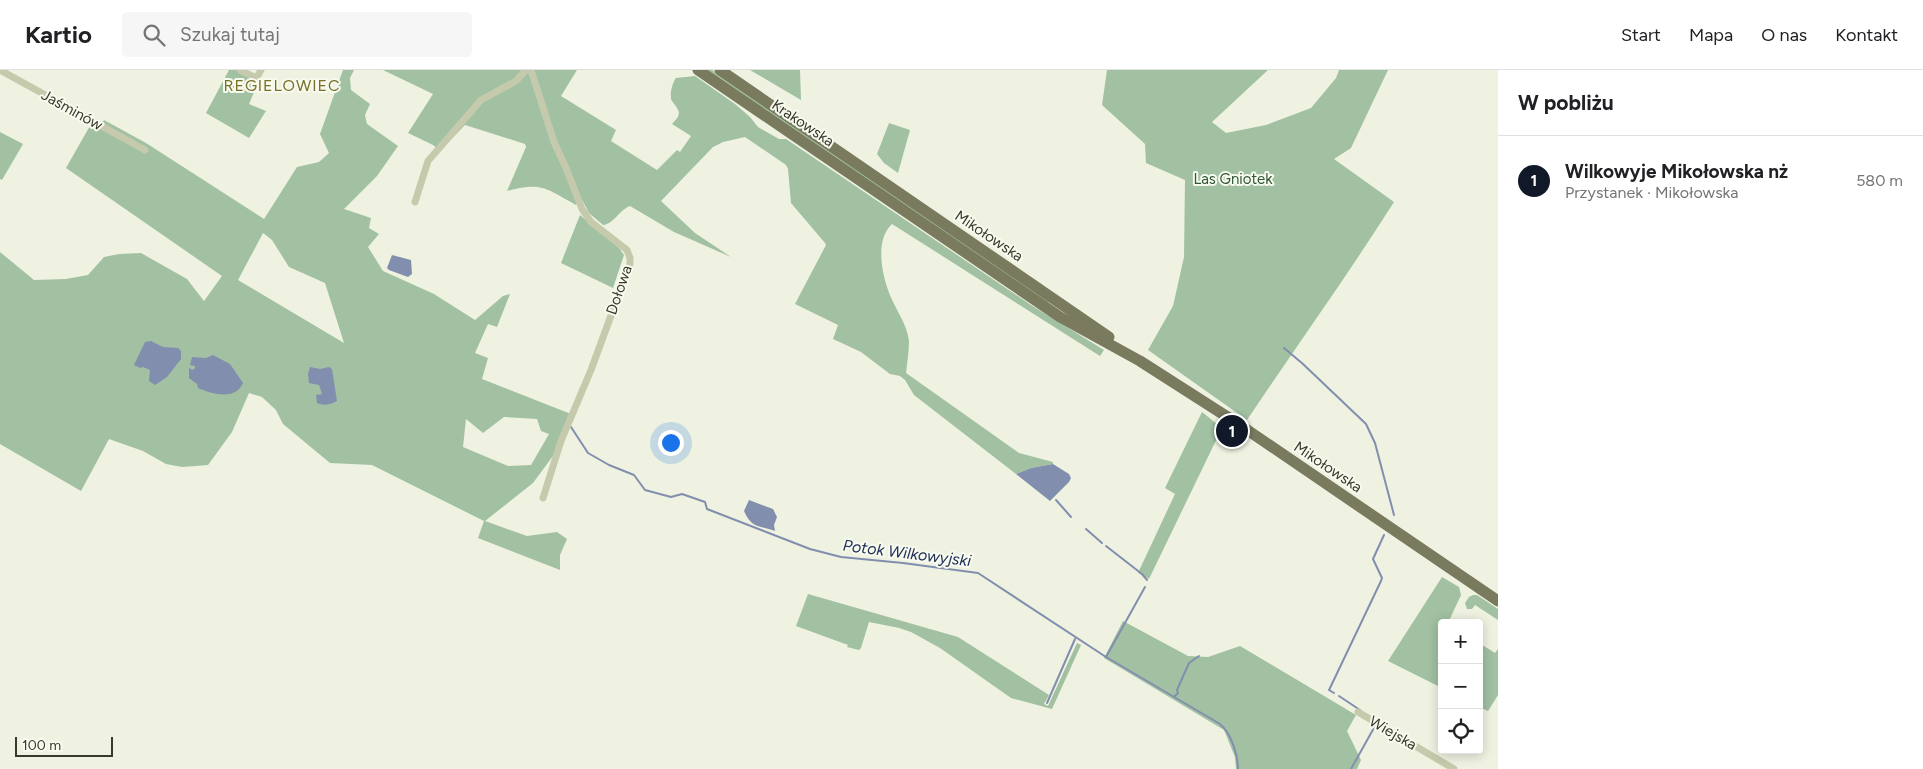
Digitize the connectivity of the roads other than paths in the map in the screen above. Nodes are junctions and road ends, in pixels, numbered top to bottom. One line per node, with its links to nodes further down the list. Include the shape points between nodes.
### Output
1 (0, 70): 8 (street, Jaśminów)
2 (240, 70): 3 (street, via 254,77)
3 (262, 70)
4 (526, 70): 11 (street, via 516,80 481,100 428,161)
5 (531, 70): 13 (street, Dołowa, via 554,142 582,209 591,222 627,250 630,258 591,370 561,441)
6 (698, 70): 10 (main road, Krakowska)
7 (720, 70): 9 (main road, Krakowska)
8 (145, 150)
9 (894, 189): 12 (main road, Mikołowska)
10 (890, 201): 12 (main road, Mikołowska, via 1060,317)
11 (416, 202)
12 (1140, 361): 14 (main road, Mikołowska, via 1240,424)
13 (543, 498)
14 (1498, 601)
15 (1358, 712): 16 (street, Wiejska)
16 (1454, 769)

